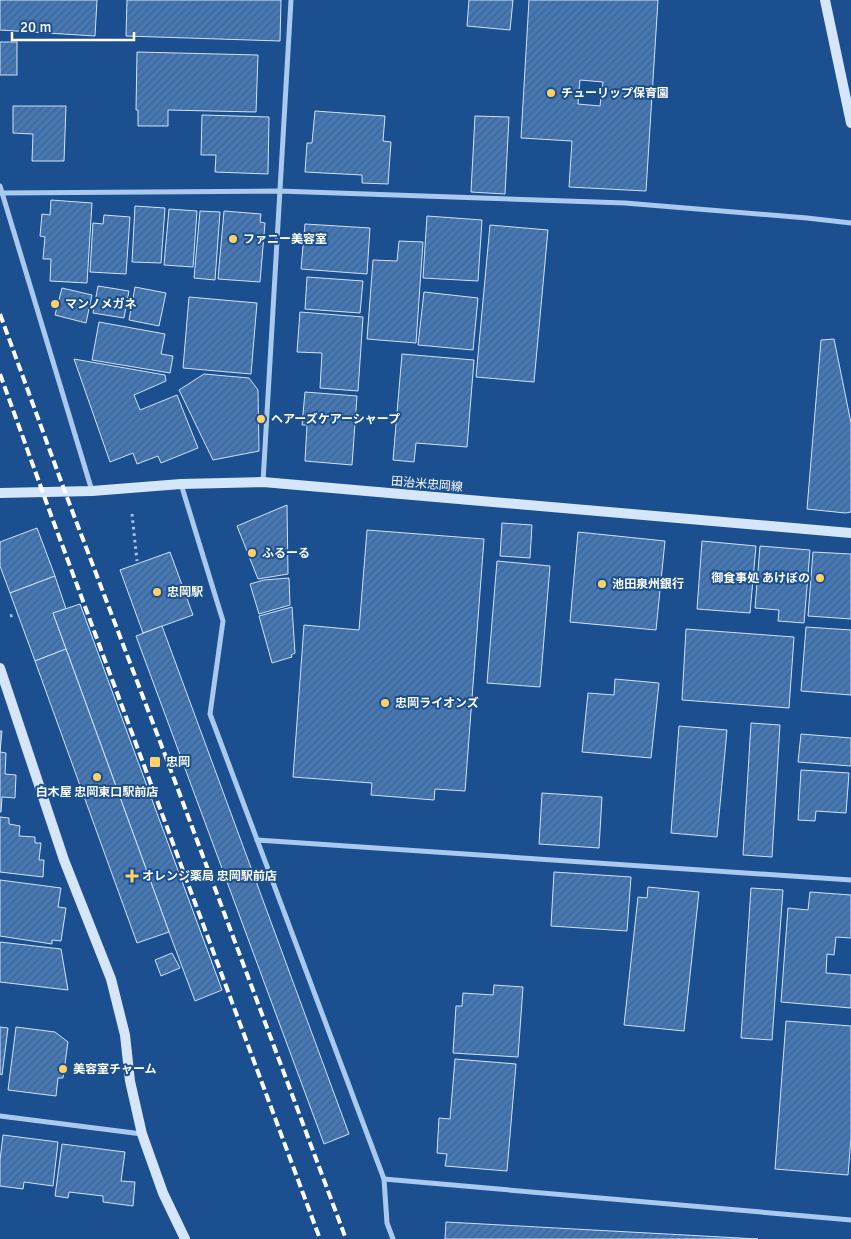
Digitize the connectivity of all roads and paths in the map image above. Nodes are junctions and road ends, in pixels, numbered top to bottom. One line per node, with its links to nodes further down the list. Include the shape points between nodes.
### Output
1 (290, 0): 5 (street)
2 (825, 0): 3 (main road)
3 (851, 123)
4 (0, 186): 6 (street)
5 (279, 191): 6 (street); 7 (street, via 625,203); 8 (street)
6 (3, 193): 10 (street)
7 (851, 223)
8 (263, 482): 9 (main road, 田治米忠岡線); 13 (main road, 田治米忠岡線)
9 (181, 484): 10 (main road, 田治米忠岡線); 16 (street, via 223,621 210,714)
10 (92, 491): 11 (main road, 田治米忠岡線)
11 (0, 493)
12 (132, 511): 14 (path)
13 (851, 533)
14 (137, 561)
15 (0, 668): 19 (main road, via 64,860 111,979 125,1035 130,1081)
16 (257, 840): 17 (street); 20 (street)
17 (851, 880)
18 (0, 1116): 19 (street)
19 (142, 1134): 22 (main road, via 163,1193)
20 (384, 1179): 21 (street); 23 (street, via 387,1223)
21 (851, 1220)
22 (185, 1239)
23 (393, 1239)

